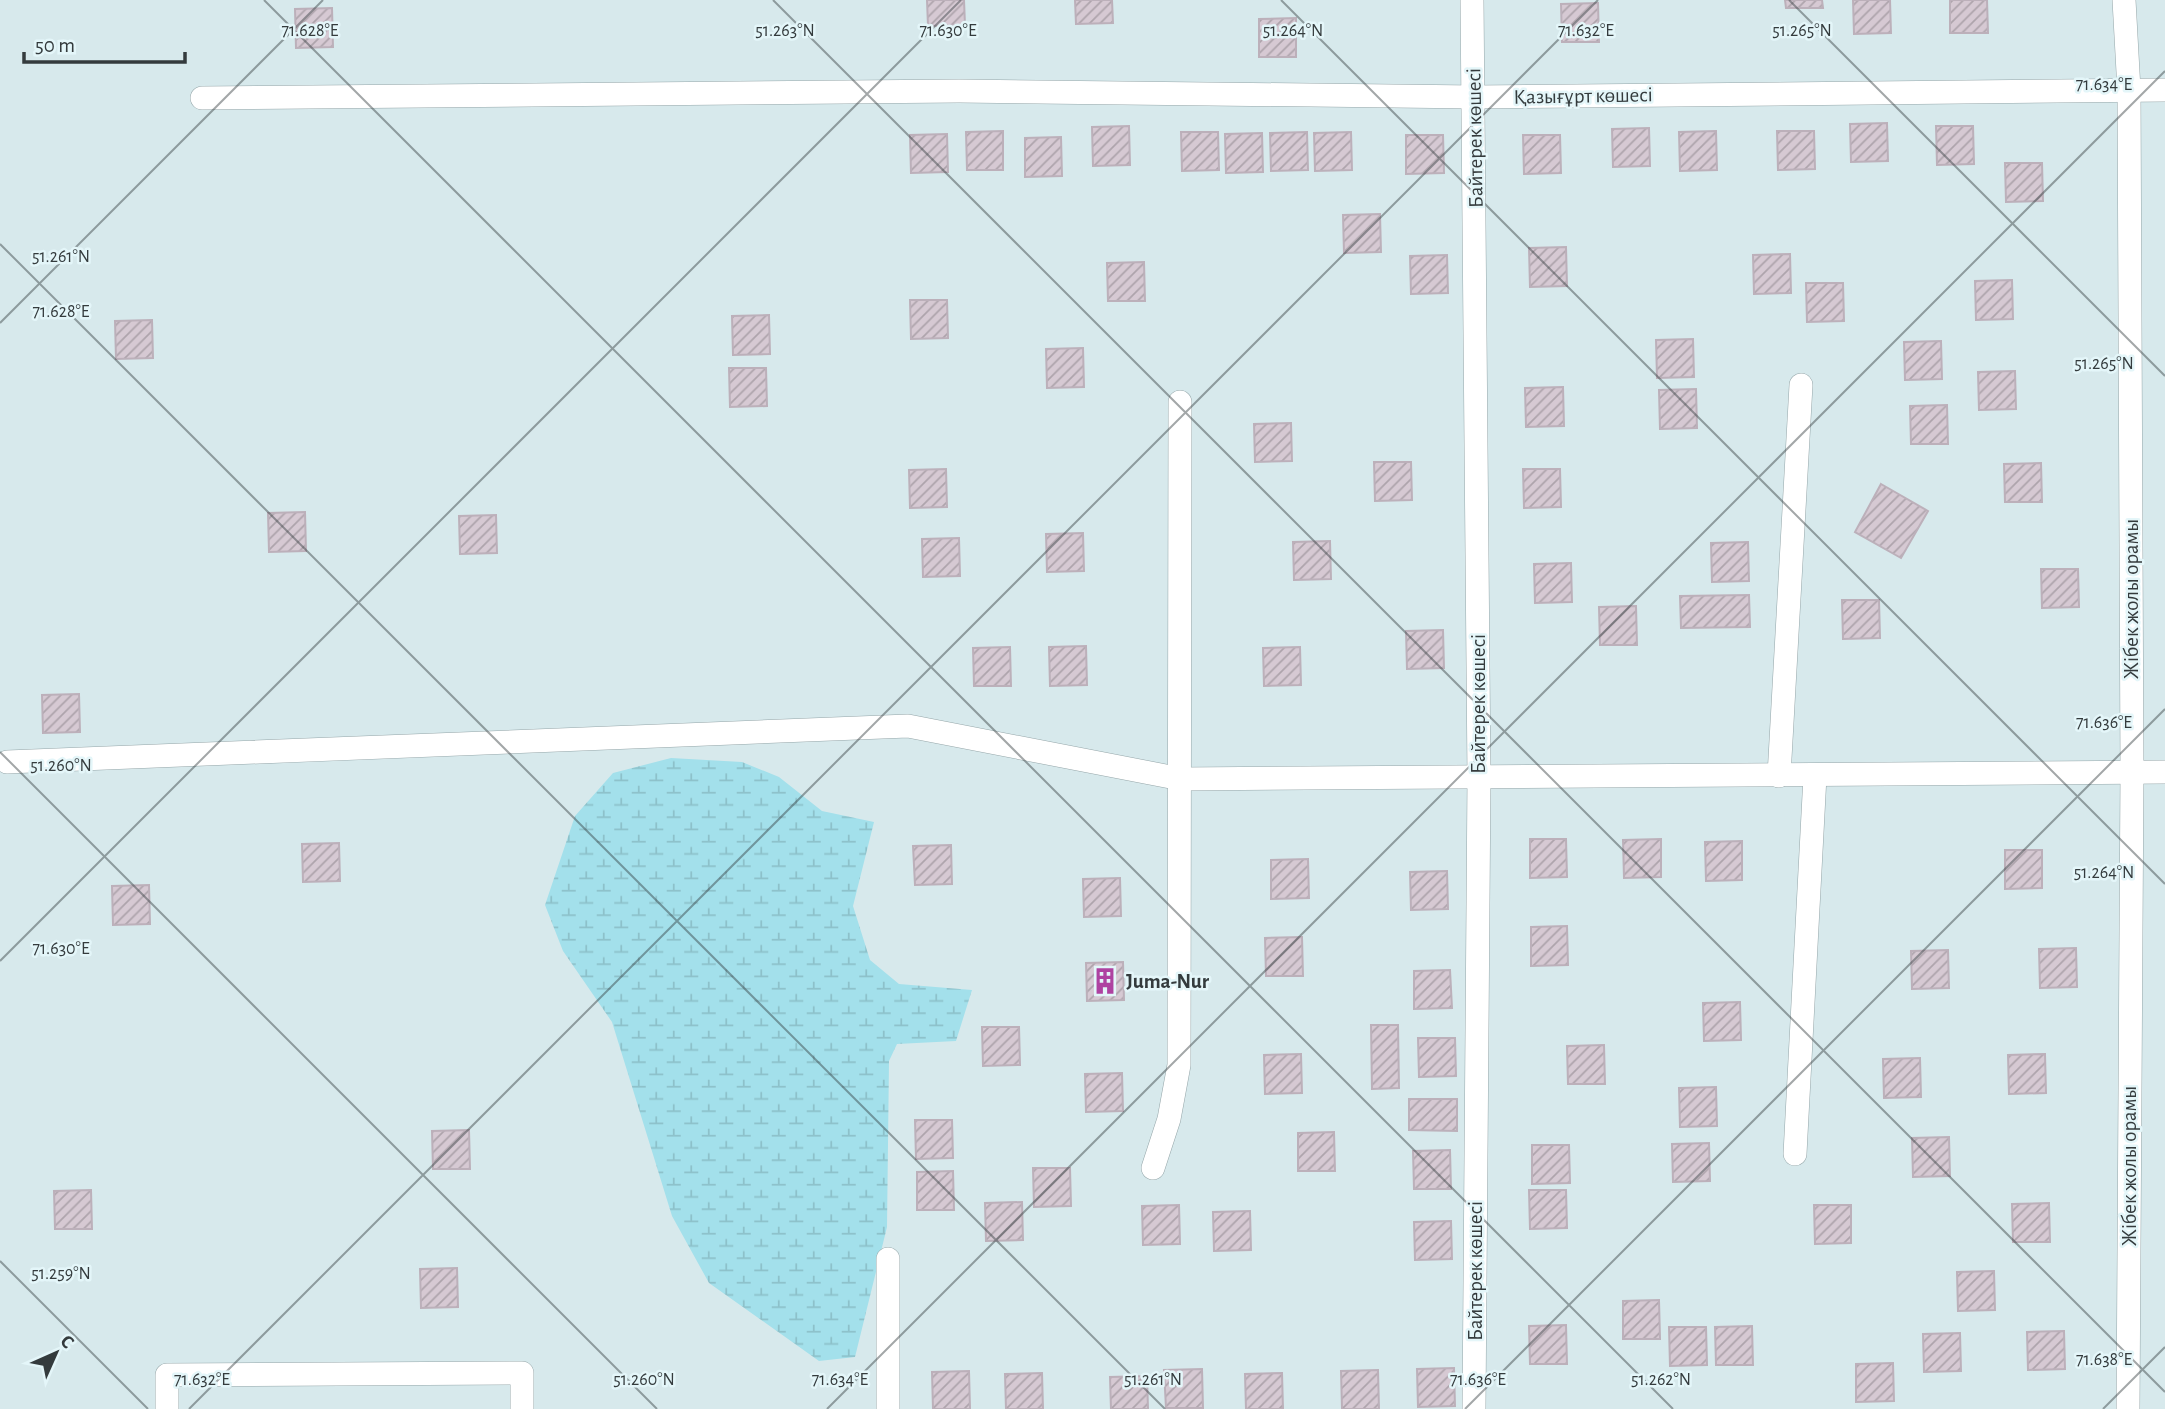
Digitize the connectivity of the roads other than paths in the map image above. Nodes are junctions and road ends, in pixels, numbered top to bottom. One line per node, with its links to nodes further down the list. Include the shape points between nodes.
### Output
1 (1472, 0): 5 (street, Байтерек көшесі)
2 (2124, 0): 3 (street, Жібек жолы орамы)
3 (2129, 90): 4 (street, Қазығұрт көшесі); 5 (street, Қазығұрт көшесі); 10 (street, Жібек жолы орамы)
4 (2165, 90)
5 (1475, 97): 6 (street, Қазығұрт көшесі, via 959,91); 14 (street, Байтерек көшесі)
6 (202, 98)
7 (1801, 385): 12 (street)
8 (1180, 402): 15 (street)
9 (7, 762): 15 (street, via 908,726)
10 (2132, 772): 11 (street); 13 (street); 23 (street, Жібек жолы орамы)
11 (2165, 772)
12 (1779, 776): 13 (street); 14 (street)
13 (1815, 776): 16 (street)
14 (1479, 777): 15 (street); 22 (street, Байтерек көшесі)
15 (1181, 779): 17 (street, via 1179,1065 1170,1119)
16 (1795, 1154)
17 (1153, 1168)
18 (888, 1259): 21 (street)
19 (167, 1409): 20 (street, via 167,1375 522,1373)
20 (522, 1409)
21 (888, 1409)
22 (1474, 1409)
23 (2128, 1409)

